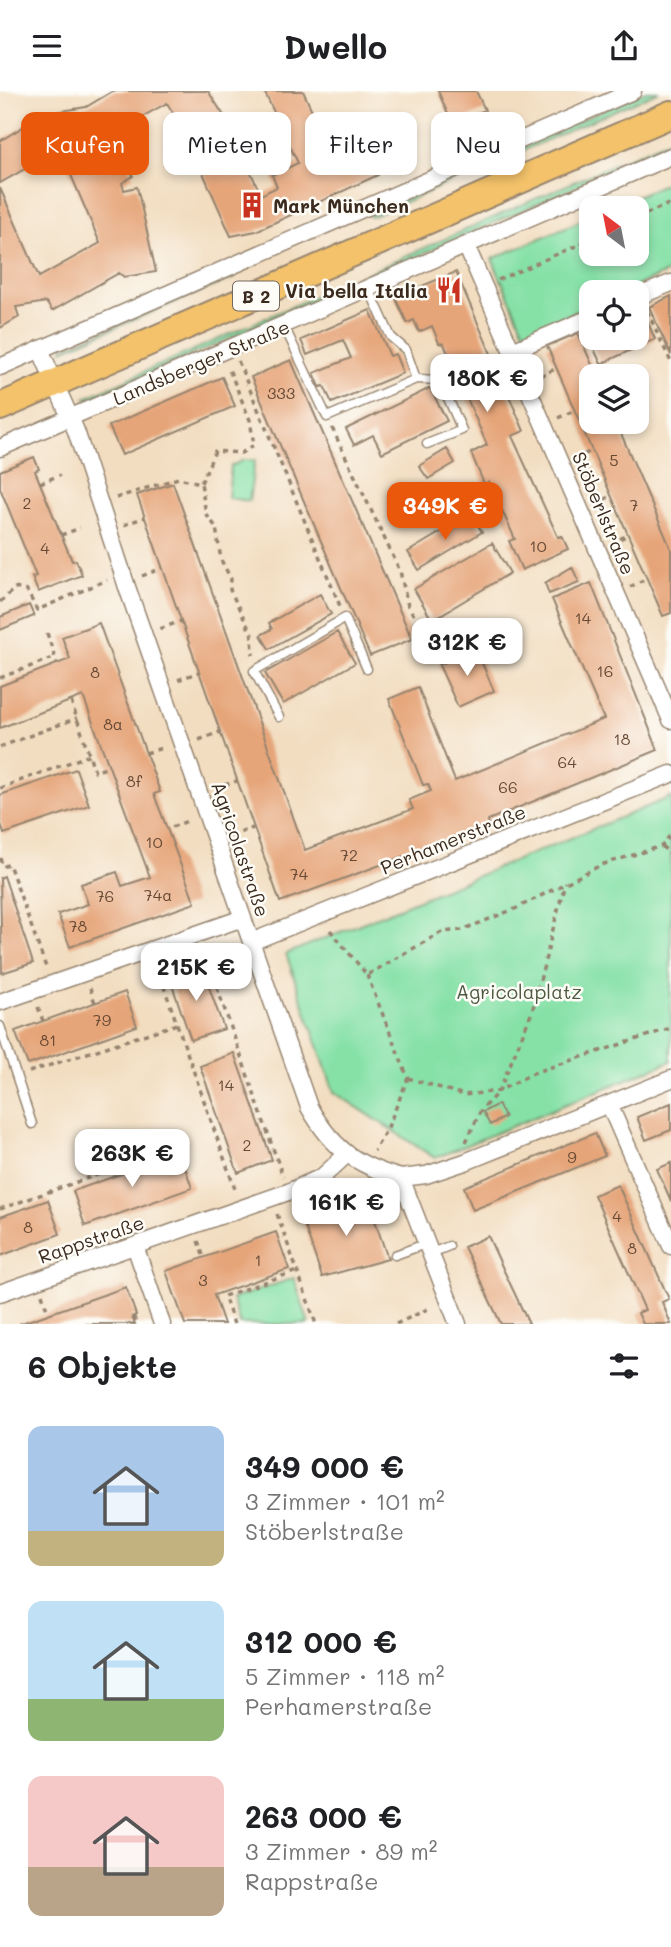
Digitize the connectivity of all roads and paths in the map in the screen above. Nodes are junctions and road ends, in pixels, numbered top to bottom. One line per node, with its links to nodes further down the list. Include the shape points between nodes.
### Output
1 (633, 91): 2 (street)
2 (615, 95): 16 (street)
3 (671, 114): 24 (main road, Landsberger Straße / B 2)
4 (671, 156): 7 (street, Landsberger Straße)
5 (671, 203): 6 (path)
6 (649, 213)
7 (466, 245): 10 (street, Stöberlstraße); 11 (street, Landsberger Straße)
8 (579, 245): 10 (path)
9 (671, 283): 12 (street)
10 (484, 286): 18 (street, Stöberlstraße)
11 (369, 289): 15 (street, Landsberger Straße); 23 (lane, via 391,337 406,350)
12 (649, 295)
13 (649, 318): 19 (path)
14 (579, 323): 18 (street)
15 (284, 326): 17 (street, Landsberger Straße); 28 (lane)
16 (40, 349): 20 (street); 24 (street)
17 (228, 351): 29 (street, Landsberger Straße); 36 (path, via 254,445 241,453 215,451); 49 (path)
18 (512, 351): 64 (street, Stöberlstraße)
19 (671, 362)
20 (0, 367)
21 (557, 368): 22 (path)
22 (545, 373)
23 (416, 379): 28 (lane); 30 (lane, via 440,380 463,430)
24 (55, 383): 25 (main road, Landsberger Straße / B 2); 29 (street, Agricolastraße)
25 (0, 407)
26 (575, 410): 27 (path)
27 (564, 415)
28 (327, 417): 53 (path, via 400,571 408,605)
29 (71, 418): 31 (street, Landsberger Straße); 38 (street, Agricolastraße)
30 (427, 444)
31 (0, 448)
32 (592, 451): 33 (path)
33 (580, 456)
34 (60, 475): 35 (path)
35 (40, 483)
36 (201, 483): 38 (path, via 178,478); 57 (path, via 206,514 216,527 221,560 231,579 230,590 252,635)
37 (611, 496): 39 (path)
38 (101, 502): 45 (street, Agricolastraße)
39 (599, 502)
40 (80, 528): 41 (path)
41 (61, 535)
42 (628, 535): 43 (path)
43 (616, 540)
44 (162, 568): 45 (path)
45 (124, 578): 48 (path, via 37,610 27,591 15,588); 52 (street, Agricolastraße)
46 (647, 578): 47 (path)
47 (635, 584)
48 (0, 602)
49 (345, 618): 56 (lane); 57 (lane)
50 (181, 621): 52 (path)
51 (47, 633): 54 (path)
52 (144, 635): 60 (street, Agricolastraße)
53 (426, 635)
54 (55, 657): 55 (path); 59 (path)
55 (57, 664)
56 (367, 669)
57 (254, 671): 62 (lane)
58 (199, 672): 60 (path)
59 (0, 678)
60 (162, 687): 66 (street, Agricolastraße)
61 (71, 701): 63 (path)
62 (279, 717)
63 (77, 718): 67 (path); 68 (path)
64 (671, 720)
65 (220, 732): 66 (path)
66 (182, 746): 77 (street, Agricolastraße)
67 (0, 747)
68 (90, 755): 69 (path, via 95,772); 71 (path)
69 (108, 767)
70 (671, 774): 79 (street, Perhamerstraße)
71 (0, 788)
72 (671, 834): 73 (path)
73 (662, 846): 74 (path); 76 (path)
74 (671, 856)
75 (0, 858): 82 (path, via 3,867 9,865)
76 (565, 882): 83 (path, via 517,908 462,930 442,932); 91 (path, via 533,1012)
77 (243, 918): 79 (street, Agricolastraße); 84 (street)
78 (330, 930): 83 (path)
79 (251, 942): 95 (street, Agricolastraße, via 309,1107 324,1133)
80 (202, 945): 100 (path)
81 (155, 961): 85 (path)
82 (46, 968)
83 (367, 975): 89 (path)
84 (0, 1002)
85 (177, 1024): 88 (path); 99 (path)
86 (0, 1026): 88 (lane)
87 (671, 1028): 91 (path, via 533,1073)
88 (16, 1076): 93 (lane)
89 (408, 1078): 91 (path, via 464,1095); 97 (path)
90 (671, 1079): 92 (street)
91 (499, 1091): 96 (path, via 481,1110 465,1146)
92 (609, 1104): 96 (street); 105 (street)
93 (32, 1124)
94 (185, 1144): 102 (path)
95 (346, 1155): 97 (street, Agricolastraße); 100 (street, Rappstraße, via 322,1177)
96 (465, 1162): 98 (street)
97 (366, 1165): 98 (street, Agricolastraße)
98 (401, 1178): 107 (street)
99 (236, 1192)
100 (288, 1192): 101 (street, Rappstraße)
101 (272, 1198): 106 (street, Rappstraße); 110 (path)
102 (0, 1209)
103 (197, 1238): 108 (path)
104 (449, 1246): 107 (lane)
105 (671, 1246)
106 (135, 1247): 112 (street, Rappstraße); 117 (street)
107 (427, 1249): 109 (lane); 113 (street)
108 (203, 1255)
109 (395, 1255)
110 (297, 1271): 118 (path, via 224,1296); 119 (path)
111 (42, 1292): 114 (path)
112 (0, 1293)
113 (447, 1300): 120 (path); 121 (street)
114 (47, 1310)
115 (134, 1317): 116 (path)
116 (136, 1324)
117 (162, 1324)
118 (234, 1324)
119 (316, 1324)
120 (396, 1324)
121 (458, 1324)

